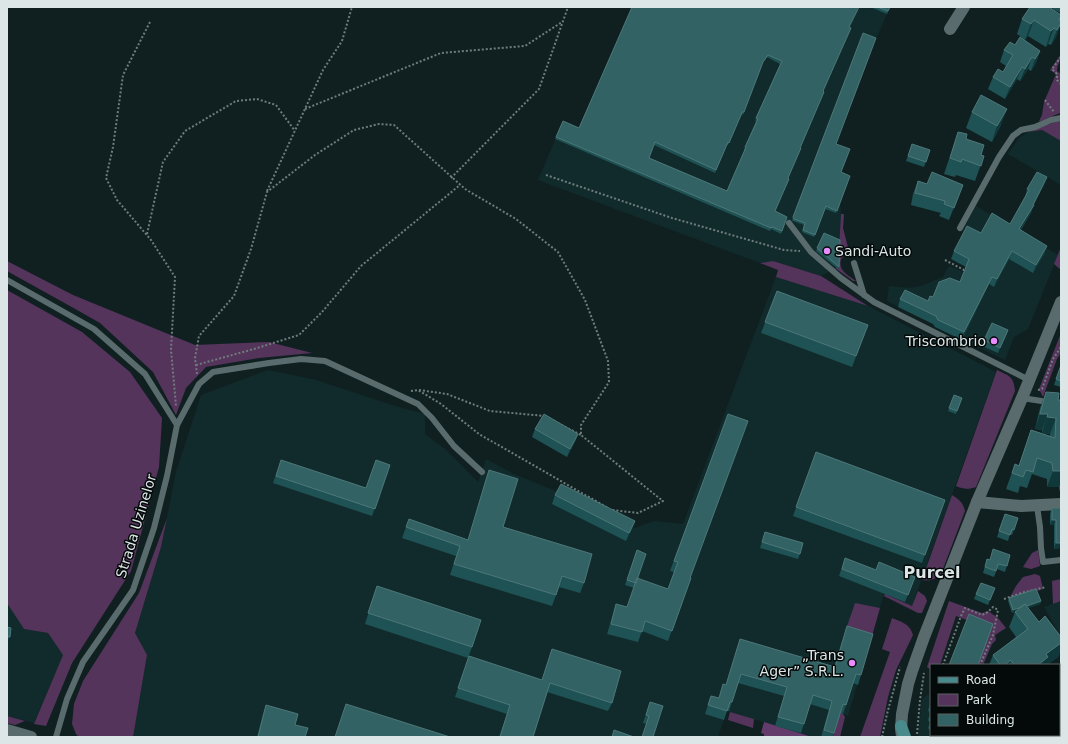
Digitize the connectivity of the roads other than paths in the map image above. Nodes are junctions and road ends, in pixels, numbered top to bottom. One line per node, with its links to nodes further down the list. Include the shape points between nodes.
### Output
1 (964, 7): 2 (street)
2 (950, 29)
3 (1061, 118): 5 (lane, via 1021,130 1013,136)
4 (789, 223): 8 (lane, via 811,252)
5 (960, 228)
6 (854, 264): 8 (lane)
7 (7, 280): 13 (lane, via 94,329 145,374)
8 (864, 295): 10 (lane)
9 (1061, 302): 10 (street)
10 (1033, 383): 11 (street)
11 (1022, 398): 12 (lane); 15 (street)
12 (1061, 404)
13 (177, 425): 14 (lane, Strada Uzinelor, via 199,384 213,372 301,359 325,361 418,404 454,446); 22 (lane, Strada Uzinelor, via 154,528 133,590 83,662 66,699)
14 (482, 472)
15 (976, 502): 17 (street); 20 (street, via 912,671 904,704)
16 (1061, 504): 17 (street)
17 (1037, 506): 18 (lane, via 1043,562)
18 (1061, 560)
19 (7, 730): 21 (street)
20 (901, 733)
21 (31, 737)
22 (56, 737)

